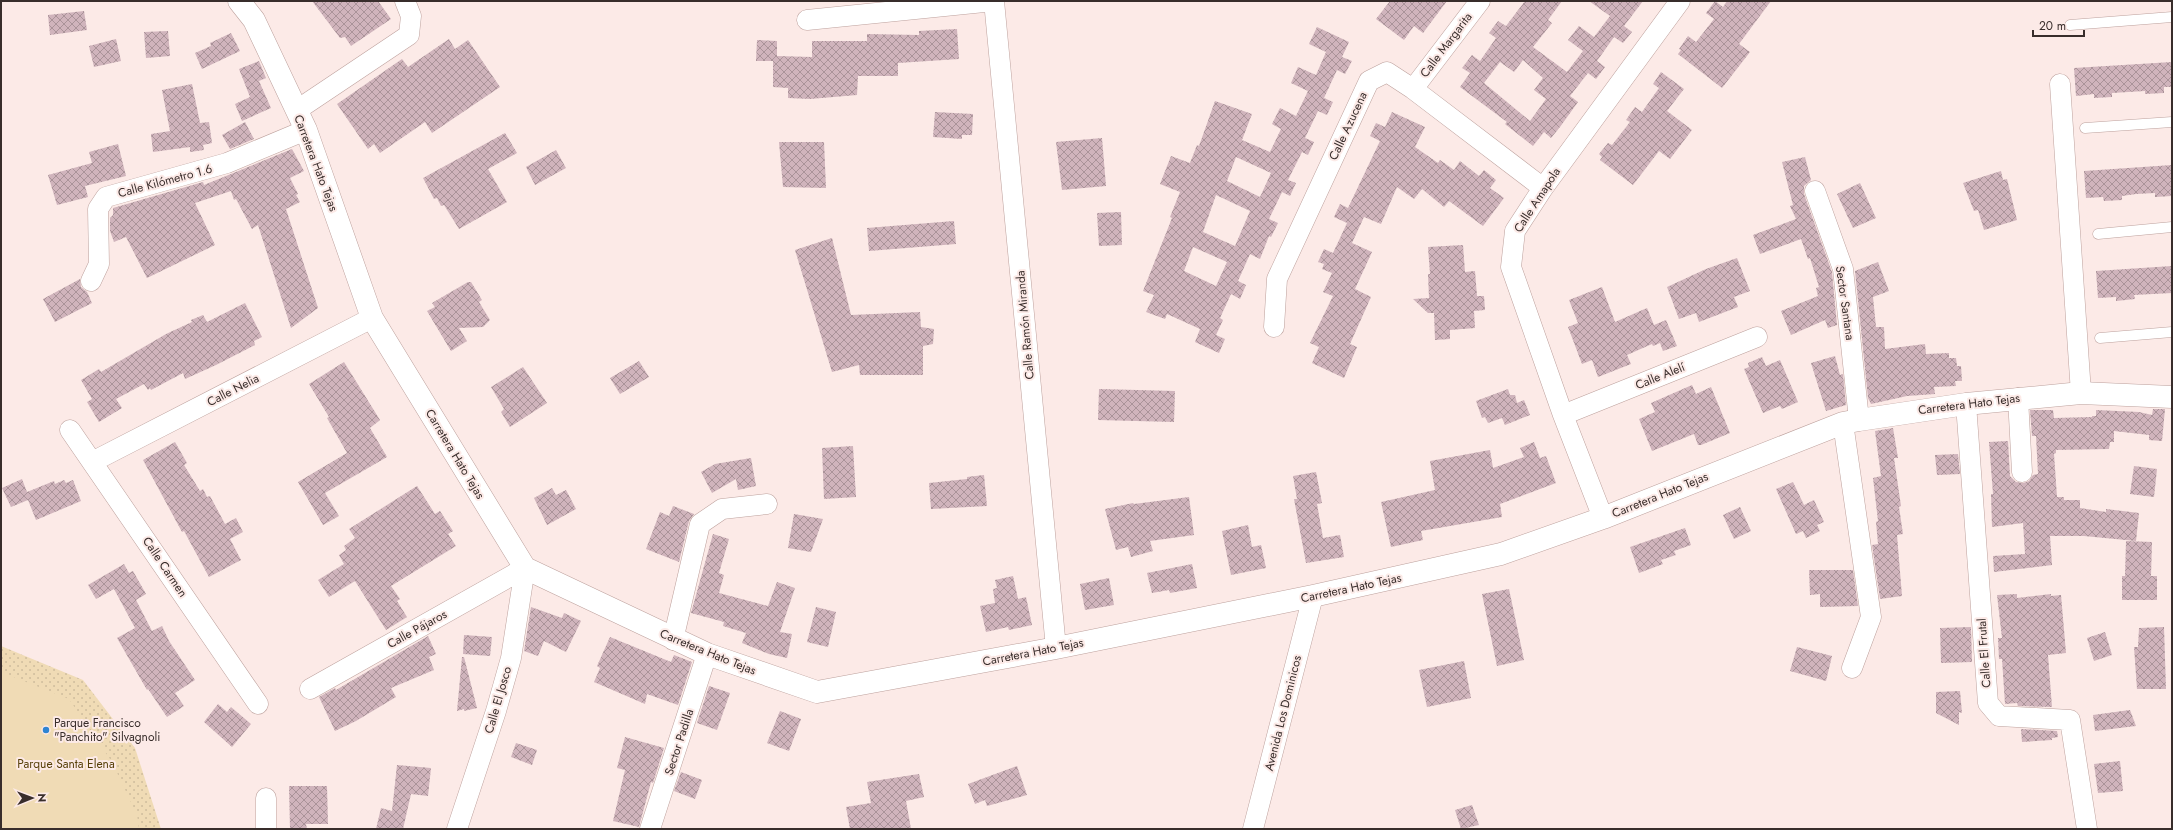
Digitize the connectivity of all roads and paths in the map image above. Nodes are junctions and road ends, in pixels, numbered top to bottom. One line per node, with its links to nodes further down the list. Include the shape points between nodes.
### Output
1 (240, 1): 11 (street, Carretera Hato Tejas, via 254,20)
2 (405, 1): 11 (street, via 411,16 409,35)
3 (994, 1): 7 (street); 39 (street, Calle Ramón Miranda)
4 (1480, 1): 10 (street, Calle Margarita)
5 (1680, 1): 15 (street, Calle Amapola)
6 (2172, 17): 8 (lane)
7 (807, 20)
8 (2070, 25)
9 (2060, 84): 25 (street)
10 (1412, 89): 15 (street, Calle Azucena); 21 (street, Calle Azucena, via 1388,72 1369,81 1277,279)
11 (297, 110): 14 (street, Carretera Hato Tejas)
12 (2172, 122): 13 (lane)
13 (2085, 128)
14 (306, 130): 19 (street, Calle Kilómetro 1.6, via 228,163 106,197 98,209 99,264); 20 (street, Carretera Hato Tejas)
15 (1543, 188): 29 (street, Calle Amapola, via 1514,231 1511,267)
16 (1814, 191): 30 (street, Sector Santana, via 1843,269)
17 (2172, 227): 18 (lane)
18 (2098, 234)
19 (91, 281)
20 (372, 318): 32 (street, Calle Nelia); 36 (street, Carretera Hato Tejas)
21 (1274, 327)
22 (2172, 332): 24 (lane)
23 (1757, 337): 29 (street, Calle Alelí)
24 (2100, 338)
25 (2080, 393): 26 (street, Carretera Hato Tejas); 27 (street, Carretera Hato Tejas)
26 (2172, 397)
27 (2018, 398): 28 (street, Carretera Hato Tejas); 33 (street)
28 (1966, 404): 30 (street, Carretera Hato Tejas); 49 (street, Calle El Frutal, via 1988,703 1999,716 2070,720)
29 (1563, 415): 35 (street, Calle Amapola)
30 (1851, 421): 35 (street, Carretera Hato Tejas); 41 (street, Sector Santana, via 1871,617)
31 (70, 430): 32 (street, Calle Carmen)
32 (94, 461): 43 (street, Calle Carmen)
33 (2022, 472)
34 (767, 504): 38 (street, via 722,510 700,524)
35 (1603, 518): 37 (street, Carretera Hato Tejas, via 1501,554)
36 (525, 568): 38 (street, Carretera Hato Tejas); 42 (street, Calle Pájaros); 46 (street, Calle El Josco, via 511,658)
37 (1313, 596): 39 (street, Carretera Hato Tejas); 48 (street, Avenida Los Dominicos)
38 (673, 640): 40 (street, Carretera Hato Tejas)
39 (1056, 648): 40 (street, Carretera Hato Tejas, via 817,692)
40 (707, 654): 47 (street, Sector Padilla)
41 (1852, 668)
42 (310, 689)
43 (258, 704)
44 (266, 798): 45 (street)
45 (266, 829)
46 (457, 829)
47 (650, 829)
48 (1253, 829)
49 (2087, 829)

